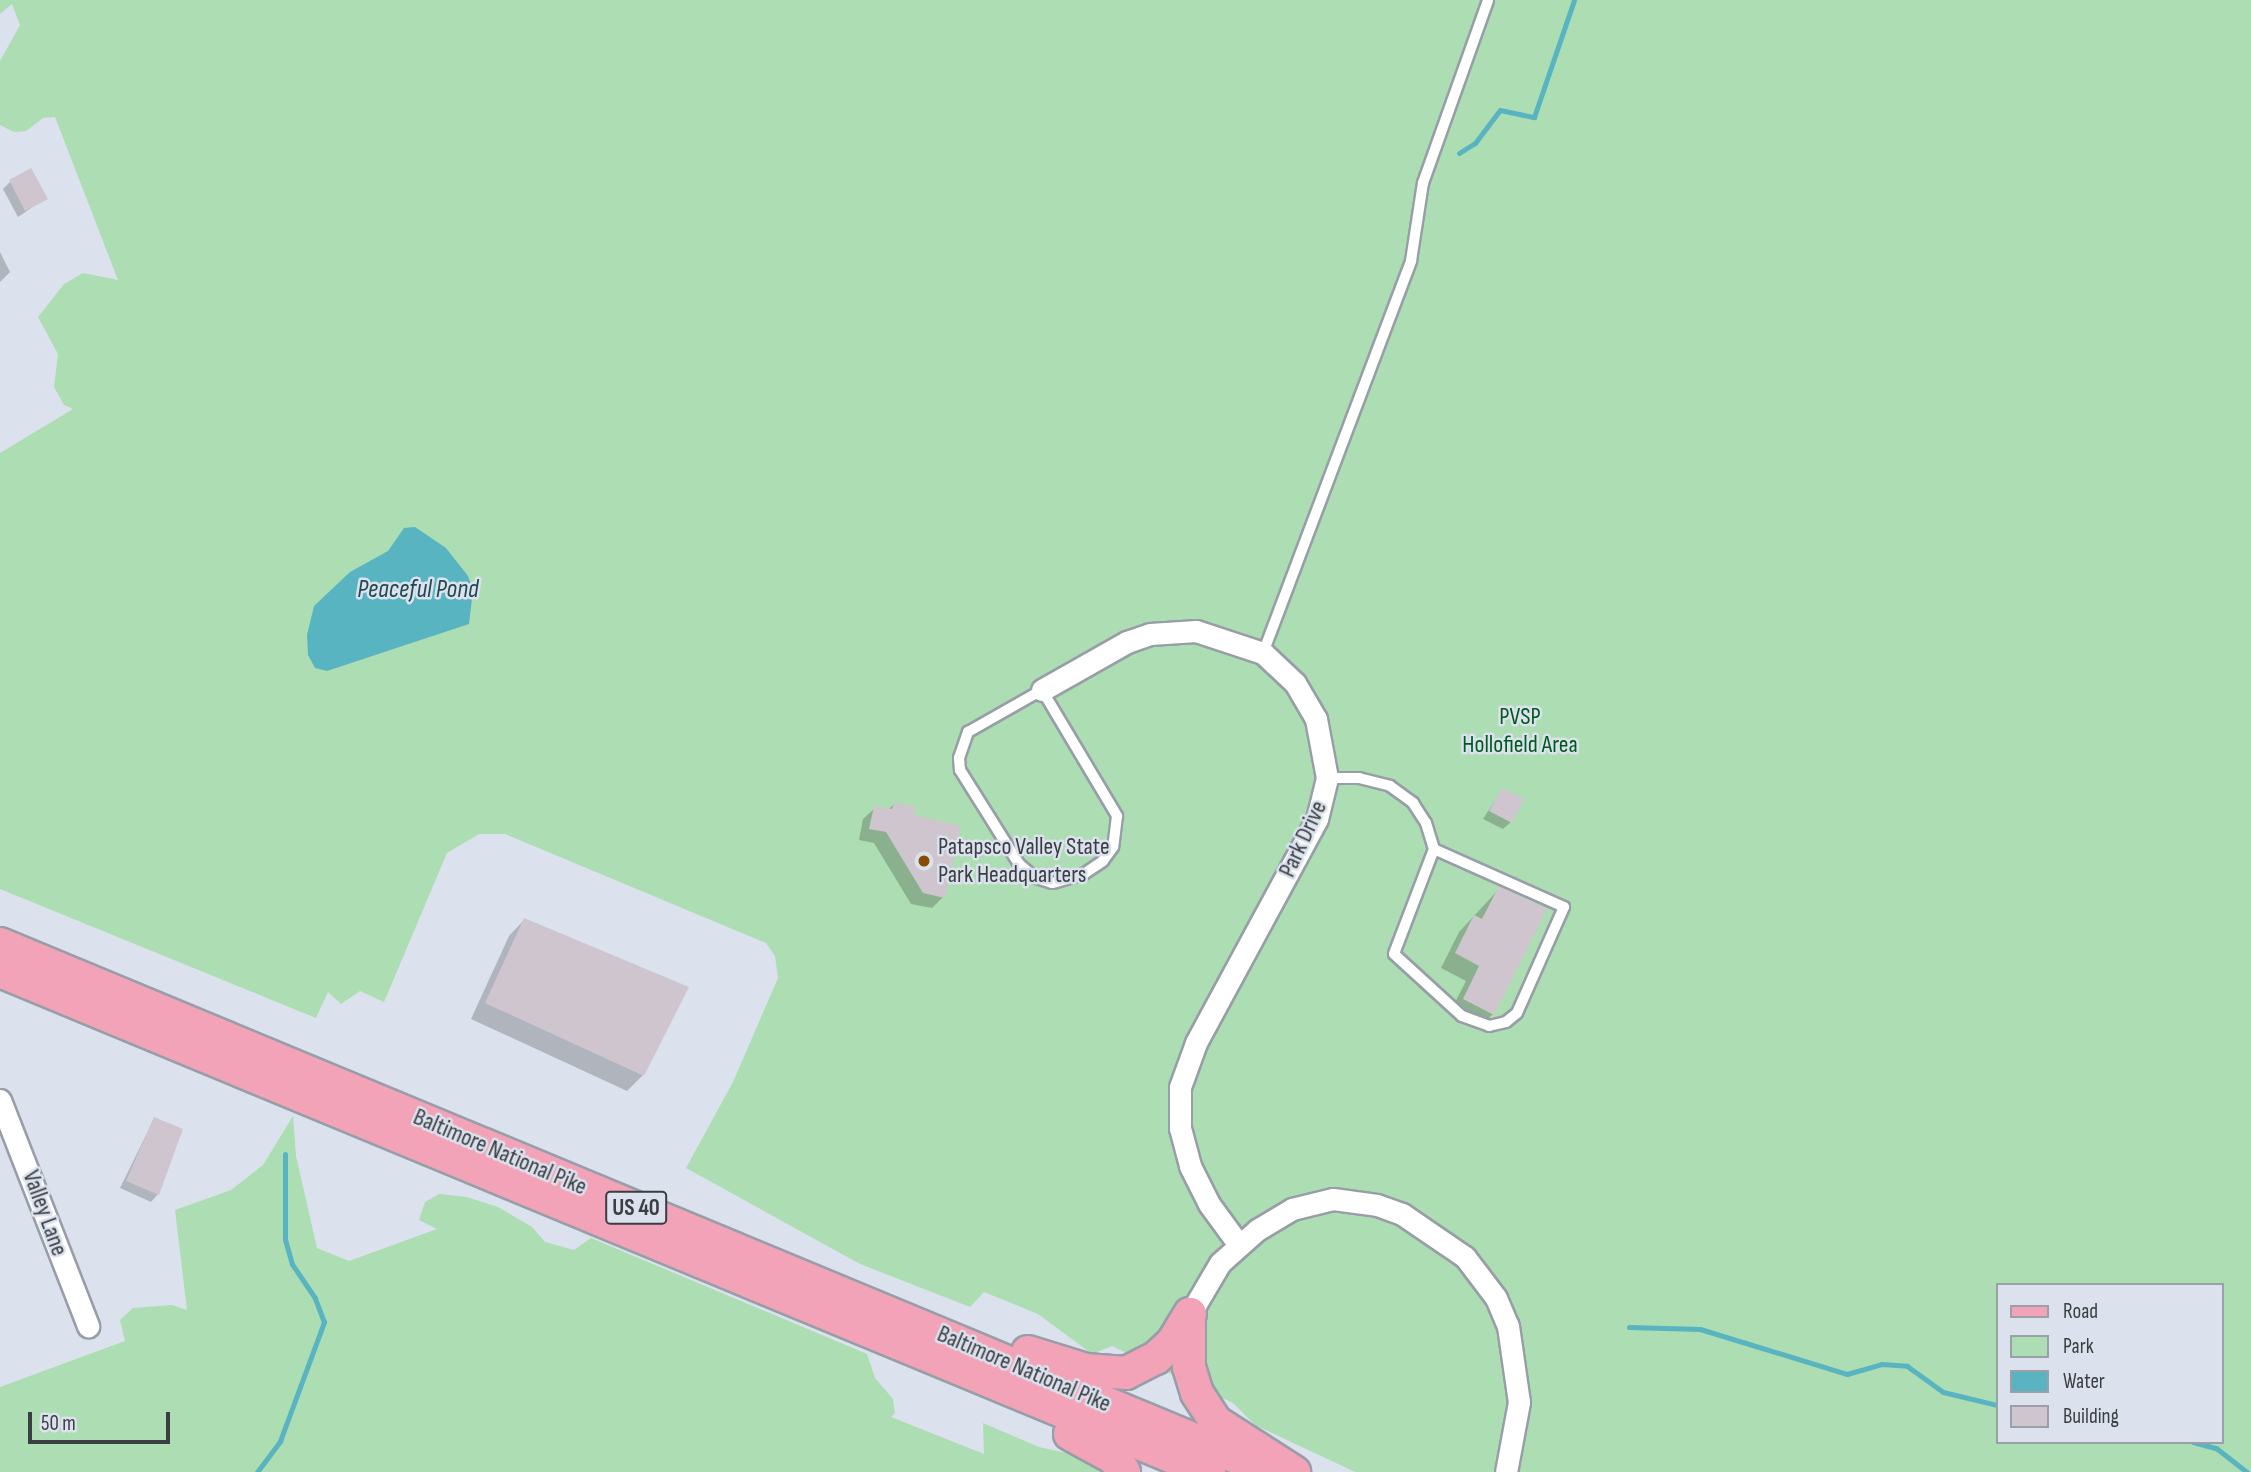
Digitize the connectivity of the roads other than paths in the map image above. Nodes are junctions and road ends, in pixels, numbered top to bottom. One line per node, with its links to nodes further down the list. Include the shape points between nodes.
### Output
1 (1488, 0): 2 (lane, via 1430,158 1411,261)
2 (1263, 653): 3 (street, Park Drive, via 1196,631 1150,634 1103,653); 4 (street, Park Drive, via 1281,667 1307,701 1323,740)
3 (1042, 690): 3 (lane, Park Drive, via 968,732 959,758 960,770 1019,864 1034,877 1052,883 1084,874 1103,861 1113,848 1117,816)
4 (1328, 778): 5 (lane, via 1359,778 1390,786 1413,803 1426,823); 9 (street, Park Drive, via 1317,819 1196,1043 1180,1087 1180,1128 1190,1166 1209,1204)
5 (1434, 849): 5 (lane, via 1394,954 1462,1016 1489,1026 1506,1022 1517,1013 1564,907)
6 (0, 944): 12 (main road, Baltimore National Pike / US 40)
7 (0, 971): 13 (main road, Baltimore National Pike / US 40)
8 (0, 1100): 11 (street, Valley Lane)
9 (1239, 1245): 10 (street, via 1207,1279); 18 (street, via 1292,1209 1332,1199 1377,1205 1402,1214 1465,1257 1496,1298 1515,1352 1519,1402)
10 (1190, 1314): 12 (main road, via 1156,1358 1126,1373 1086,1370); 17 (main road, via 1189,1367 1197,1394 1216,1422)
11 (88, 1326)
12 (925, 1328): 16 (main road, Baltimore National Pike / US 40)
13 (942, 1361): 14 (main road, via 1008,1407 1093,1444 1114,1458); 15 (main road, Baltimore National Pike / US 40)
14 (1124, 1472)
15 (1209, 1472)
16 (1272, 1472)
17 (1294, 1472)
18 (1506, 1472)

